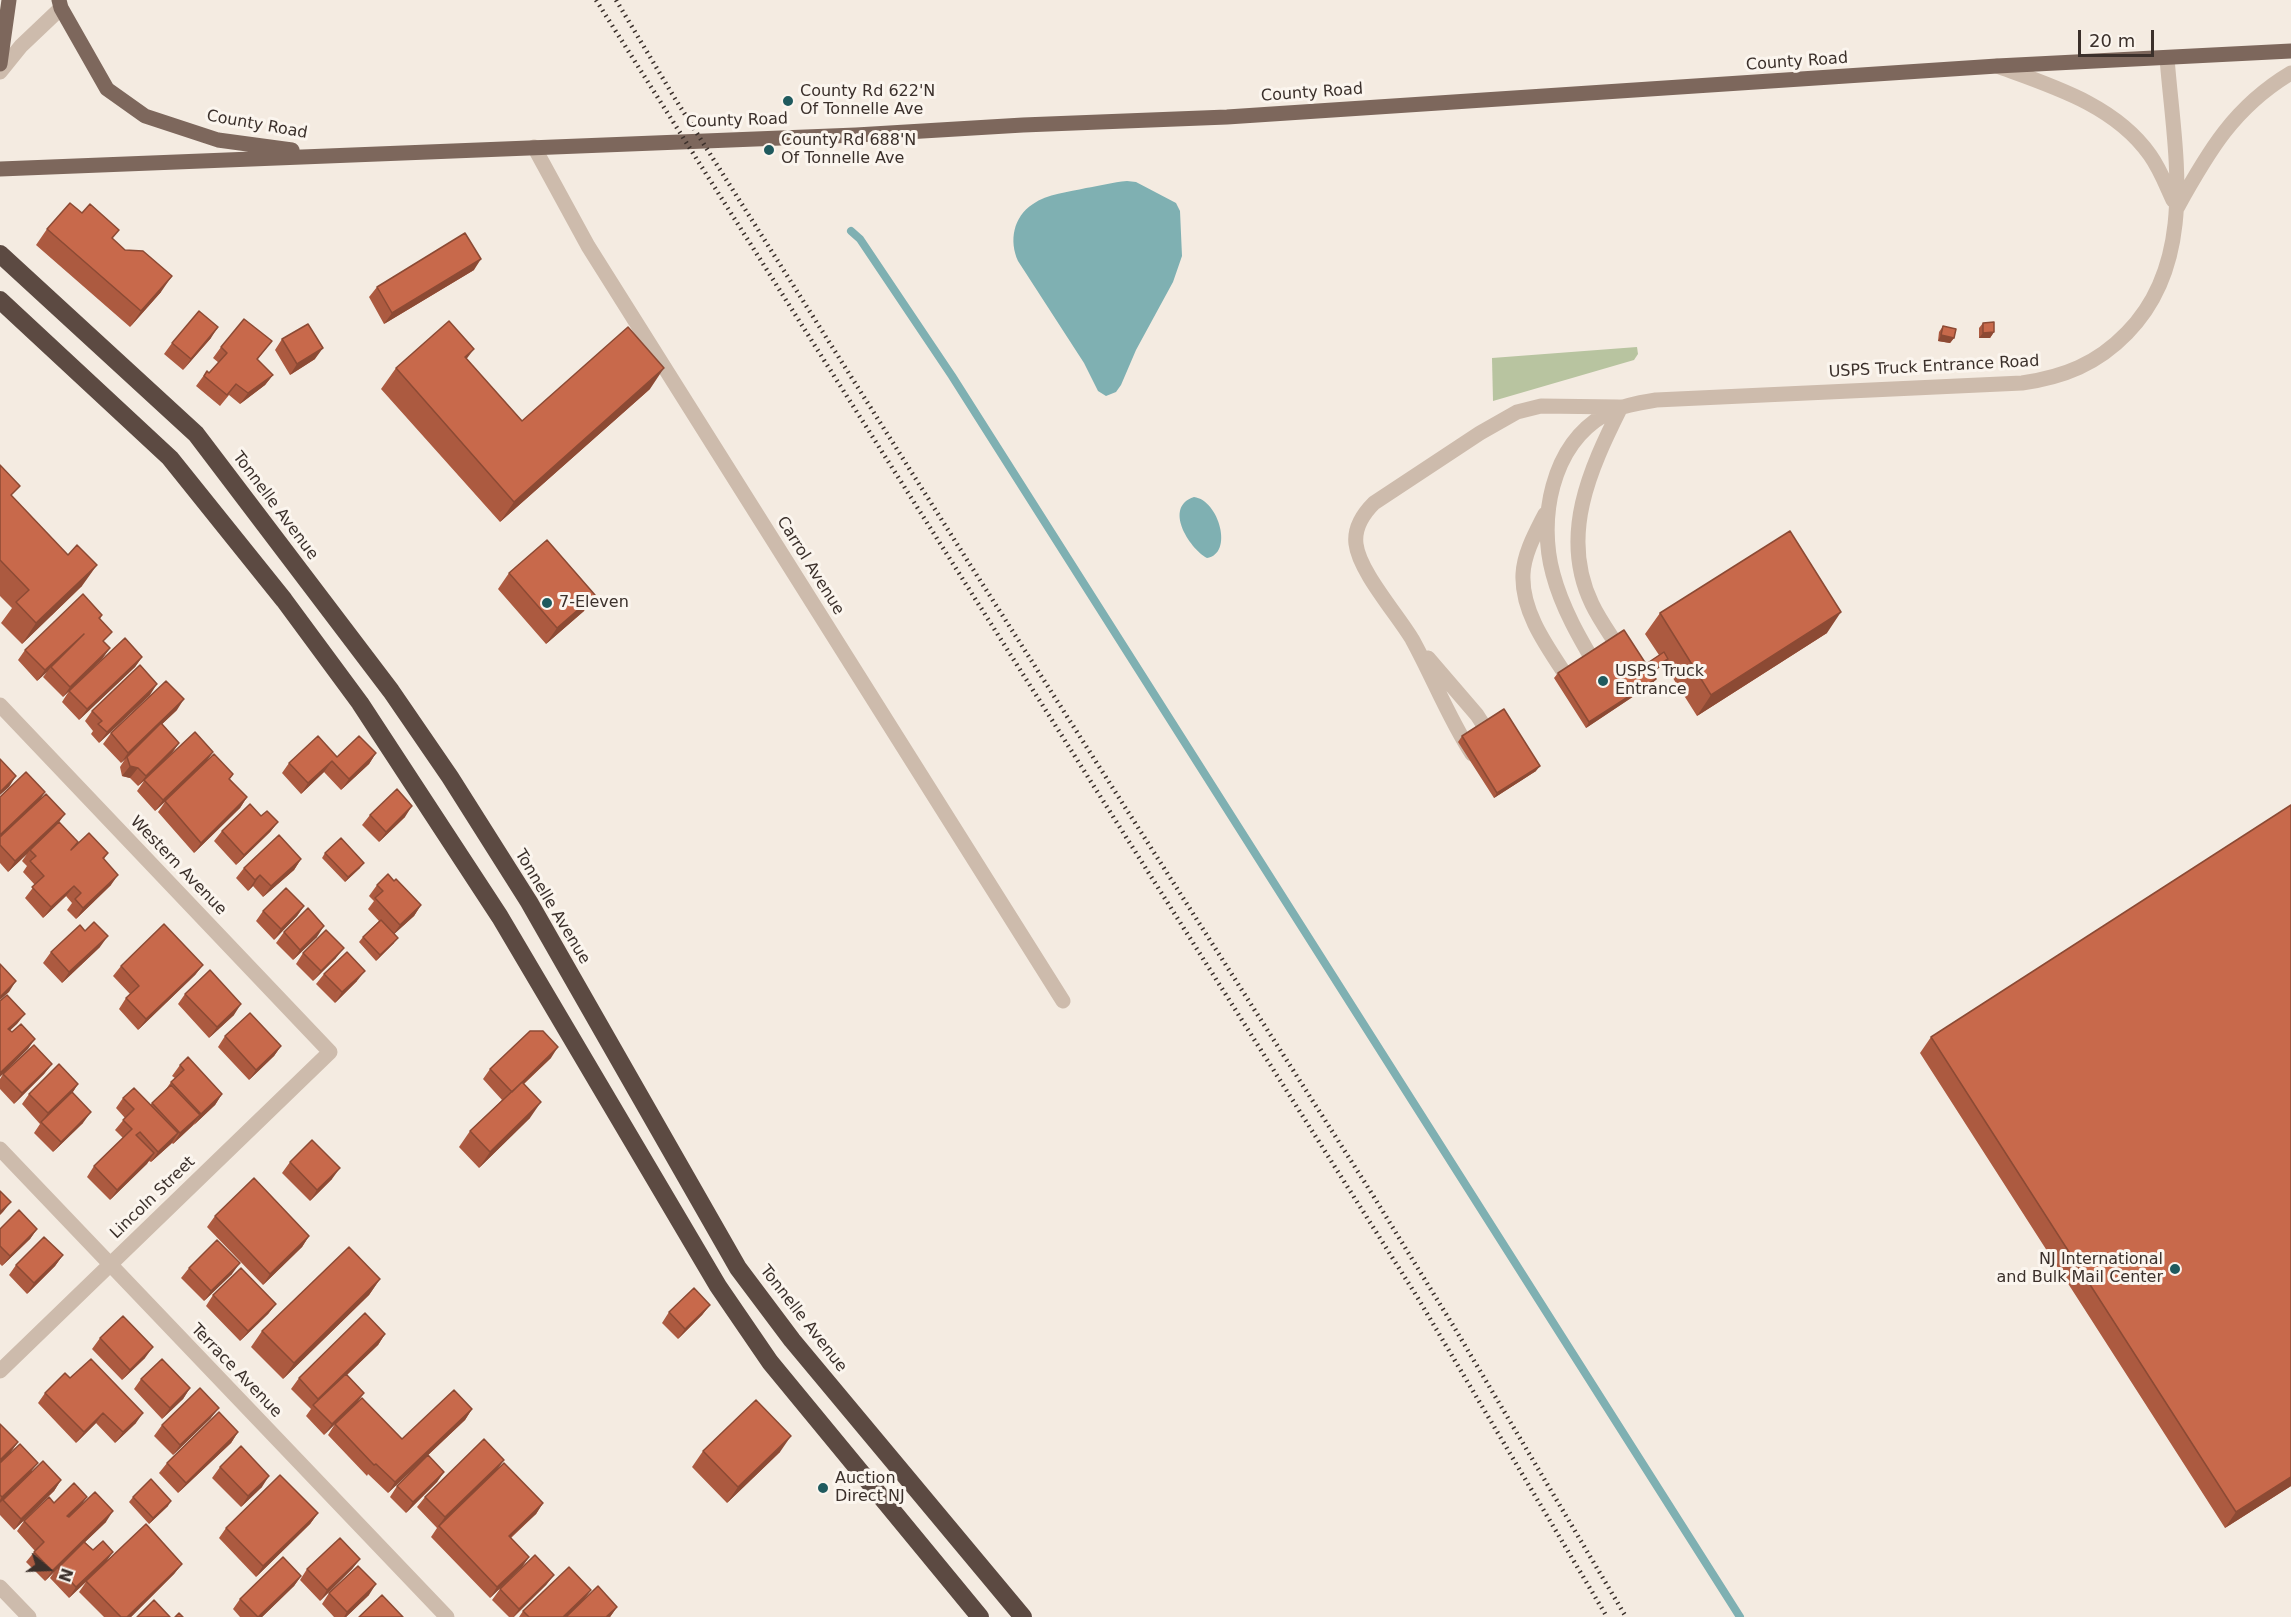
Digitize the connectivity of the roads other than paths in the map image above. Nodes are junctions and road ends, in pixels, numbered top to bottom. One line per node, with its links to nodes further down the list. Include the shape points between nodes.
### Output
1 (9, 0): 5 (main road)
2 (60, 4): 7 (street); 10 (main road, County Road, via 106,88 145,116 218,140)
3 (2291, 51): 4 (main road, County Road)
4 (2166, 58): 6 (main road, County Road); 12 (street, USPS Truck Entrance Road)
5 (0, 64)
6 (1997, 66): 9 (main road, County Road, via 1227,117); 12 (street, via 2087,102 2122,125 2154,161)
7 (0, 72)
8 (2291, 73): 12 (street, via 2267,88 2234,118)
9 (534, 147): 10 (main road, County Road); 24 (street, Carrol Avenue, via 588,246)
10 (334, 155): 11 (main road, County Road)
11 (0, 169)
12 (2177, 208): 15 (street, USPS Truck Entrance Road, via 2165,274 2137,323 2119,341 2061,376 2022,383 1674,398)
13 (2, 253): 33 (highway, Tonnelle Avenue, via 196,434 391,691 529,902 738,1268 800,1349)
14 (0, 300): 32 (highway, via 170,458 291,609 360,703 500,917 718,1286 765,1355)
15 (1621, 407): 16 (street, USPS Truck Entrance Road, via 1590,425 1576,440 1553,485); 17 (street, USPS Truck Entrance Road, via 1528,408 1489,428 1374,503 1356,536 1359,554); 18 (street, via 1586,485 1577,539 1580,570 1590,599)
16 (1547, 511): 19 (street, USPS Truck Entrance Road, via 1550,561 1557,590); 20 (street, USPS Truck Entrance Road, via 1532,540 1523,572 1524,587 1536,624)
17 (1412, 640): 22 (street, USPS Truck Entrance Road, via 1477,715); 23 (street, USPS Truck Entrance Road, via 1456,729)
18 (1629, 664)
19 (1605, 680)
20 (1580, 697)
21 (0, 705): 25 (street, Western Avenue)
22 (1498, 748)
23 (1477, 762)
24 (1063, 1001)
25 (330, 1052): 27 (street, Lincoln Street)
26 (0, 1149): 27 (street, Terrace Avenue)
27 (110, 1264): 28 (street, Lincoln Street); 31 (street, Terrace Avenue)
28 (0, 1371)
29 (0, 1587): 30 (street)
30 (29, 1617)
31 (447, 1617)
32 (980, 1617)
33 (1023, 1617)

